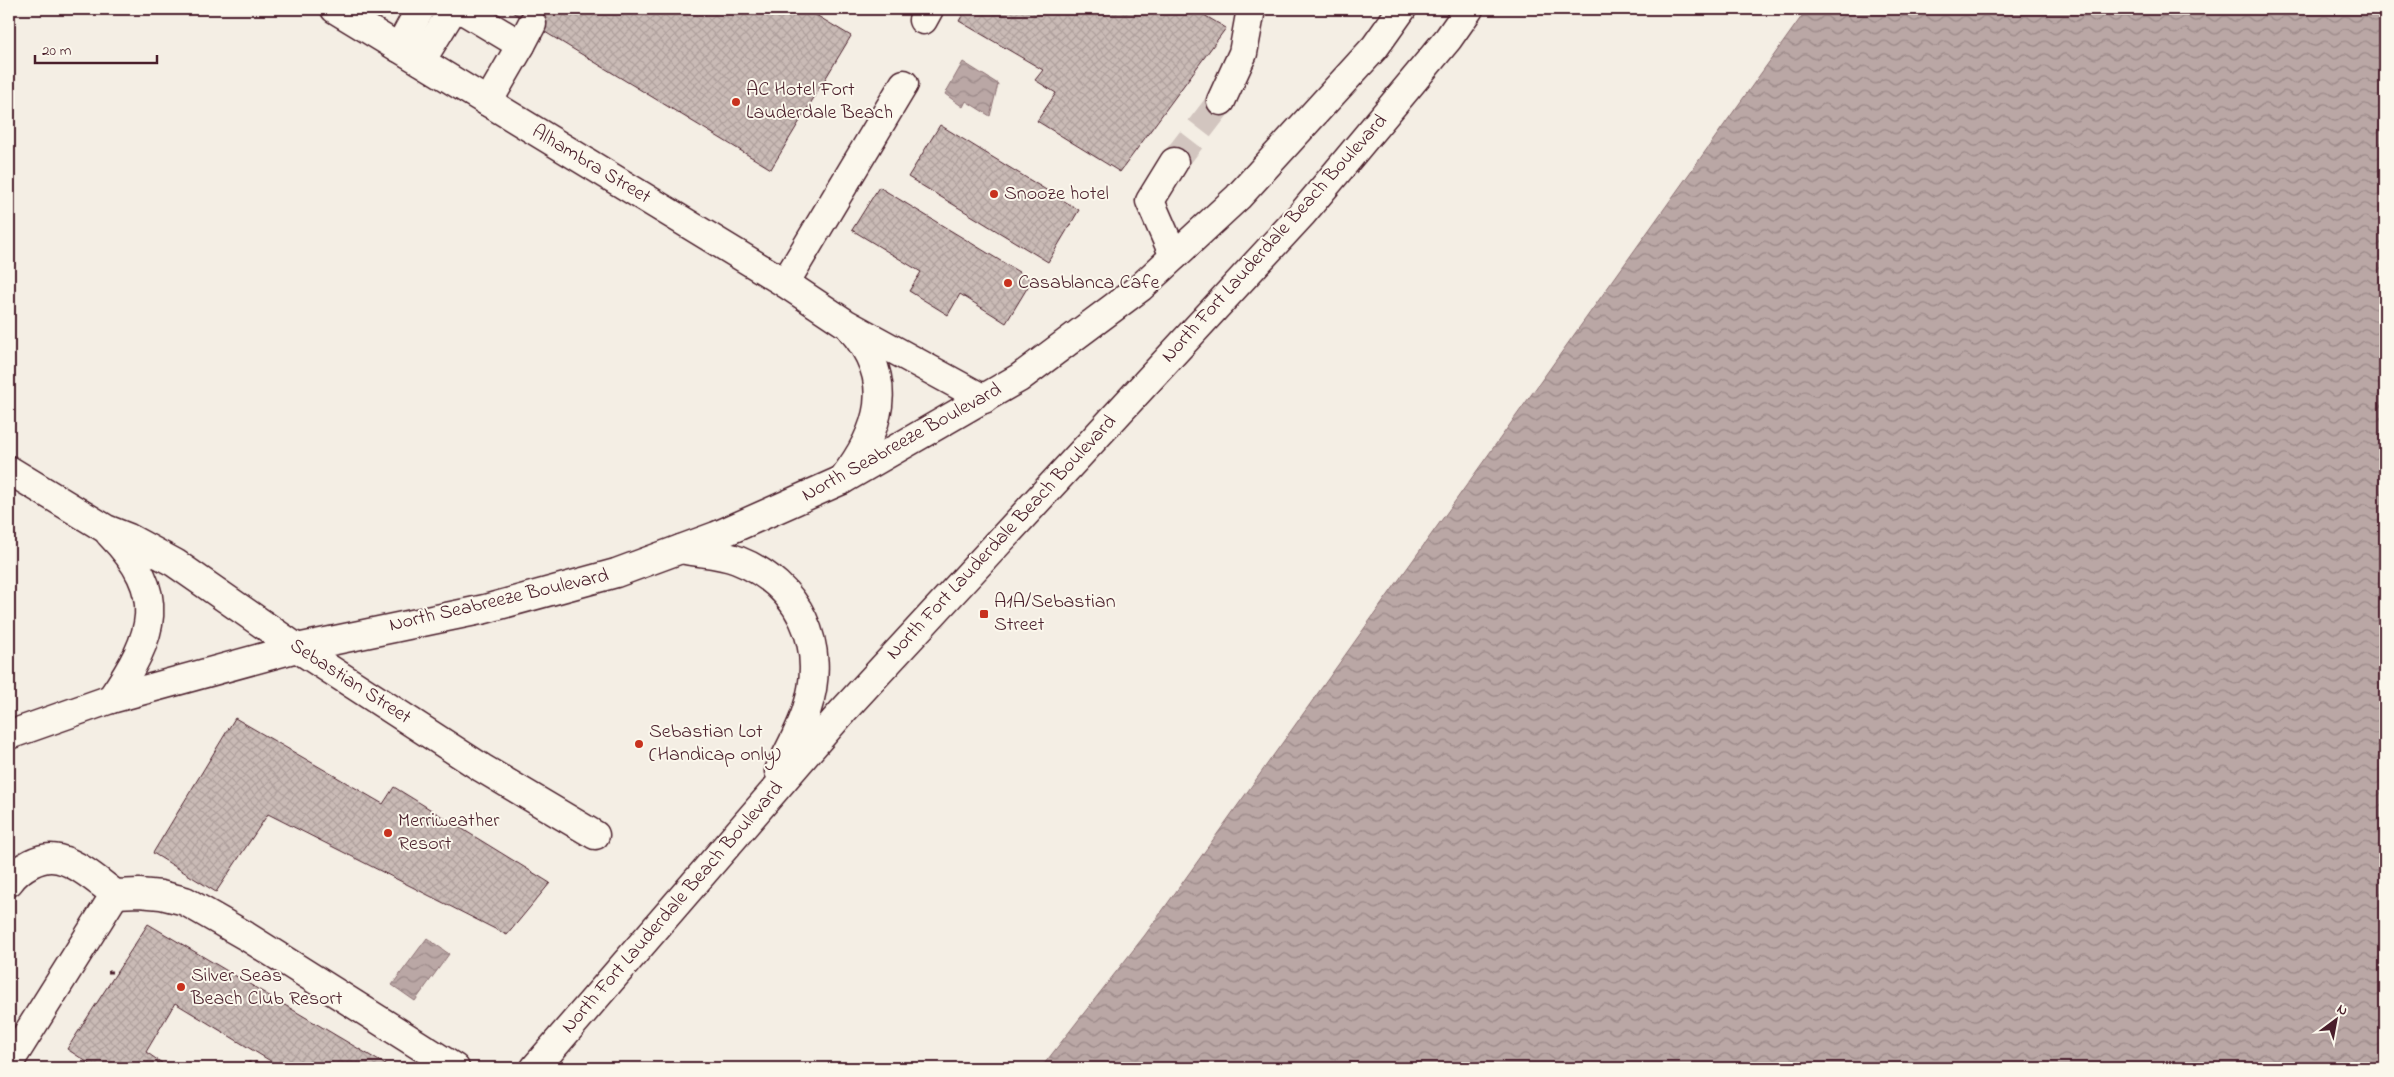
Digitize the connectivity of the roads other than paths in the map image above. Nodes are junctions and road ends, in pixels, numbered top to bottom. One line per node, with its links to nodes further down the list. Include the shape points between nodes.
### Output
1 (335, 9): 8 (main road, Alhambra Street)
2 (420, 9): 8 (main road)
3 (454, 9): 8 (main road)
4 (461, 9): 11 (main road, via 527,35)
5 (1251, 9): 10 (main road, via 1243,53)
6 (1401, 9): 13 (main road, via 1375,47 1238,197)
7 (1469, 9): 24 (main road, North Fort Lauderdale Beach Boulevard, via 1448,39 1302,214 947,597)
8 (410, 54): 11 (main road, Alhambra Street)
9 (904, 84): 14 (main road)
10 (1221, 101)
11 (488, 102): 14 (main road, Alhambra Street)
12 (1174, 162): 13 (main road, via 1150,201)
13 (1174, 256): 16 (main road, North Seabreeze Boulevard, via 1092,325)
14 (786, 283): 15 (main road, Alhambra Street)
15 (845, 323): 16 (main road, Alhambra Street); 18 (main road, Alhambra Street, via 865,345 876,367 880,392 869,441)
16 (984, 399): 18 (main road, North Seabreeze Boulevard)
17 (9, 470): 19 (main road, Sebastian Street)
18 (842, 480): 20 (main road, North Seabreeze Boulevard)
19 (106, 529): 21 (main road, Sebastian Street, via 175,563); 22 (main road, Sebastian Street, via 128,552 143,575 149,602 143,648)
20 (680, 549): 21 (main road, North Seabreeze Boulevard, via 616,574 549,593); 24 (main road, via 736,559 767,575 786,592 806,622 813,652 813,683 808,709)
21 (297, 648): 22 (main road, North Seabreeze Boulevard); 25 (main road, Sebastian Street, via 482,768)
22 (112, 698): 23 (main road, North Seabreeze Boulevard)
23 (9, 735)
24 (765, 800): 30 (main road, North Fort Lauderdale Beach Boulevard)
25 (595, 835)
26 (9, 882): 27 (main road, via 17,871 33,862 58,858 87,873)
27 (115, 894): 28 (main road); 29 (main road, via 161,894 184,902 246,936)
28 (9, 1063)
29 (455, 1068)
30 (535, 1068)

